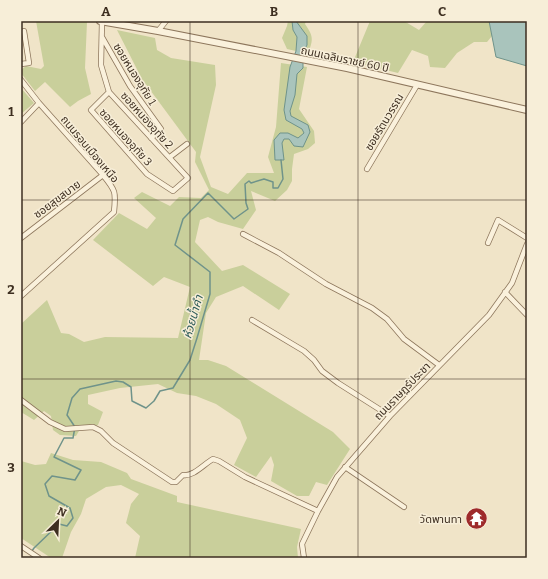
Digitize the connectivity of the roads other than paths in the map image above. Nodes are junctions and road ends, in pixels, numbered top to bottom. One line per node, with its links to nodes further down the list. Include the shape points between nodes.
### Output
1 (101, 21): 4 (street, ถนนเฉลิมราชย์ 60 ปี); 5 (street, ซอยหนองอุทัย 2)
2 (166, 21): 4 (street)
3 (24, 31): 6 (street, via 29,63)
4 (158, 31): 8 (street, ถนนเฉลิมราชย์ 60 ปี, via 347,68)
5 (102, 36): 9 (street, ซอยหนองอุทัย 2, via 100,65); 13 (street, ซอยหนองอุทัย 1, via 130,86 161,130)
6 (21, 64)
7 (21, 80): 10 (street, ถนนรอบเมืองเหนือ)
8 (417, 85): 11 (street, ถนนเฉลิมราชย์ 60 ปี); 16 (street, ซอยรัตนวรรณ)
9 (109, 92): 13 (street, ซอยหนองอุทัย 2); 18 (street, ซอยหนองอุทัย 3, via 91,110 147,174 173,191)
10 (39, 103): 12 (street); 17 (street, ถนนรอบเมืองเหนือ)
11 (527, 110)
12 (21, 122)
13 (152, 138): 15 (street, ซอยหนองอุทัย 2)
14 (187, 144): 15 (street)
15 (170, 157): 18 (street, ซอยหนองอุทัย 2)
16 (367, 169)
17 (103, 175): 20 (street, ซอยสุขสบาย); 25 (street, ถนนรอบเมืองเหนือ, via 116,195 114,212)
18 (188, 178)
19 (243, 234): 28 (street, via 326,284 372,308 404,339)
20 (21, 238)
21 (527, 238): 22 (street, via 498,220)
22 (488, 243)
23 (527, 244): 24 (street, ถนนราษฎร์ประชา, via 512,283)
24 (505, 292): 26 (street); 28 (street, ถนนราษฎร์ประชา, via 489,315)
25 (21, 296)
26 (527, 315)
27 (252, 320): 30 (street, via 304,351 322,371)
28 (439, 365): 30 (street, ถนนราษฎร์ประชา)
29 (21, 400): 33 (street, via 50,422 65,429 93,427 112,443 172,482 176,482 183,474 188,476 213,459)
30 (390, 416): 31 (street, ถนนราษฎร์ประชา)
31 (345, 467): 32 (street); 33 (street, ถนนราษฎร์ประชา)
32 (404, 507)
33 (318, 511): 36 (street, ถนนราษฎร์ประชา, via 302,544)
34 (23, 547): 35 (street)
35 (37, 557)
36 (304, 558)

